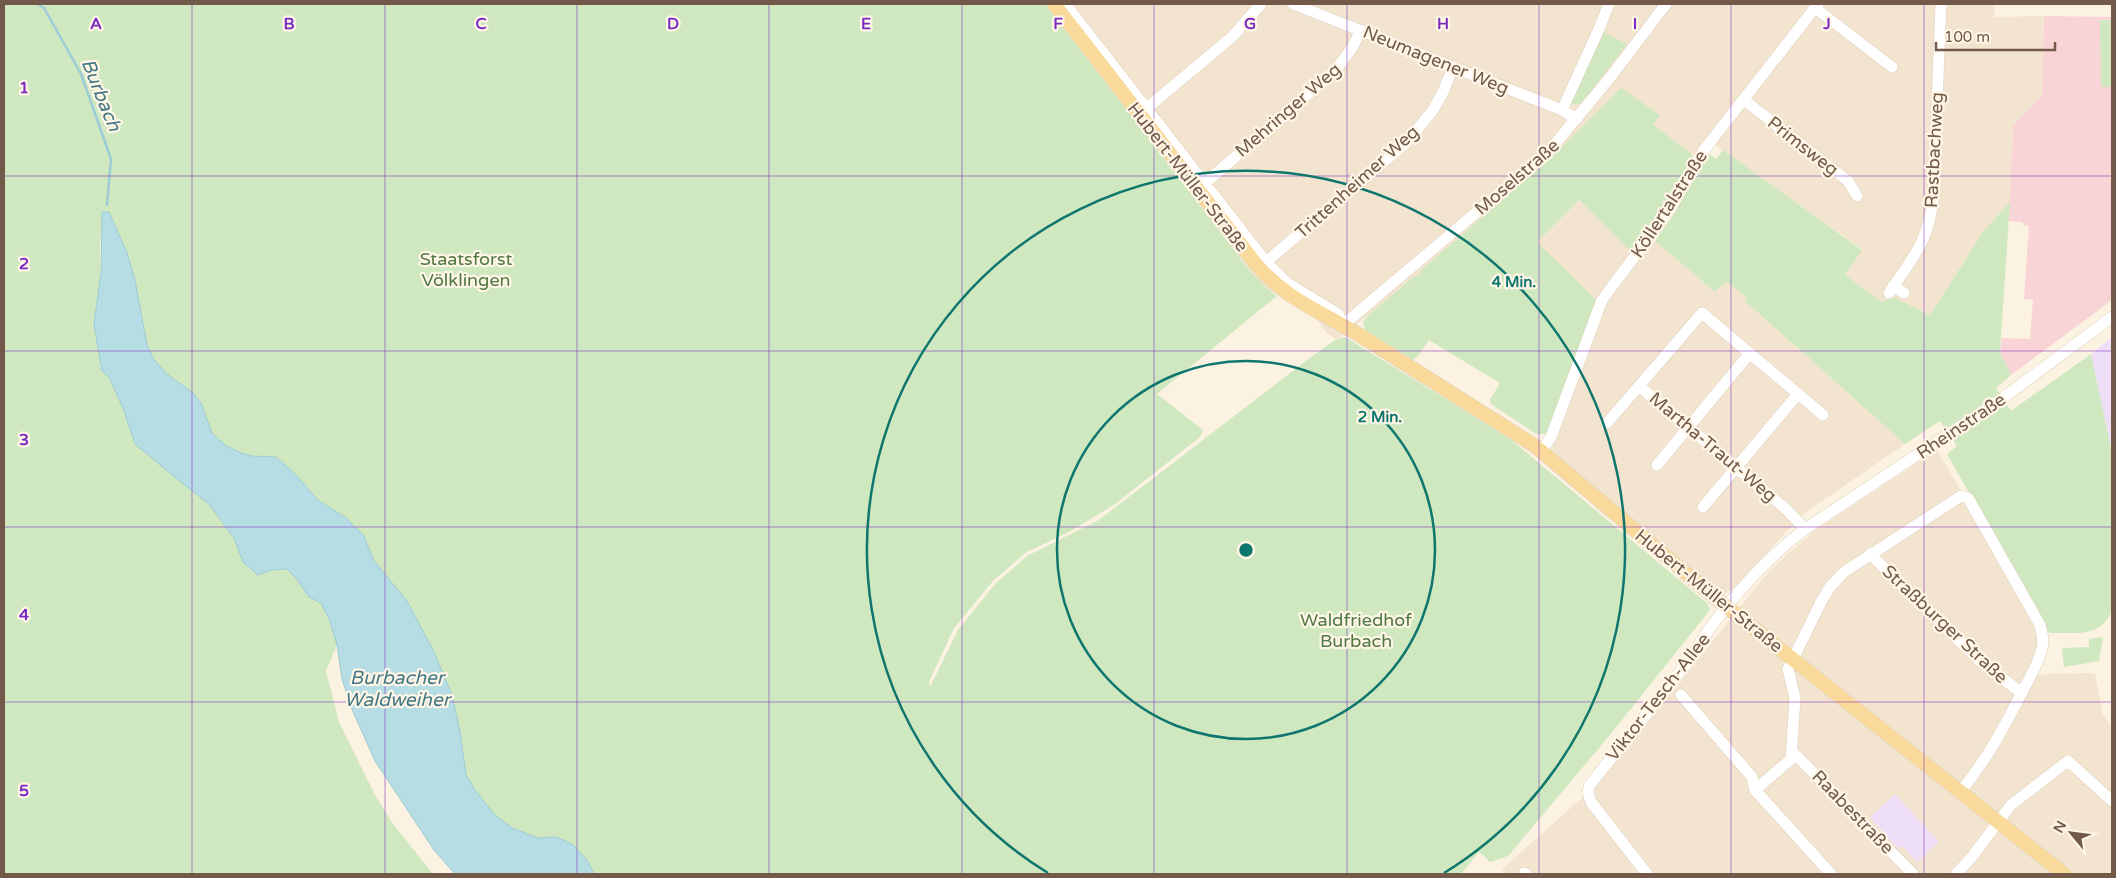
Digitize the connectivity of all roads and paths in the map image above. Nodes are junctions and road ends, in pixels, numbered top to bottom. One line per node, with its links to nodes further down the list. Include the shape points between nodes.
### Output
1 (1064, 4): 12 (street, Hubert-Müller-Straße); 20 (main road, Hubert-Müller-Straße, via 1261,271 1291,297)
2 (1261, 4): 12 (street, via 1232,37)
3 (1293, 4): 8 (street, Neumagener Weg)
4 (1609, 4): 13 (street)
5 (1666, 4): 14 (street, Moselstraße)
6 (1941, 4): 18 (street, Rastbachweg, via 1930,220 1919,249 1891,289)
7 (1816, 6): 10 (street); 11 (street, Köllertalstraße)
8 (1361, 30): 9 (street, Neumagener Weg); 15 (street, Mehringer Weg, via 1335,71)
9 (1453, 66): 13 (street, Neumagener Weg); 17 (street, Trittenheimer Weg, via 1433,110 1407,142)
10 (1892, 67)
11 (1744, 100): 16 (street, Primsweg, via 1848,181); 27 (street, Köllertalstraße, via 1704,150 1672,206 1602,300 1551,437)
12 (1147, 108): 15 (street, Hubert-Müller-Straße)
13 (1562, 110): 14 (street, Neumagener Weg)
14 (1577, 119): 20 (street, Moselstraße, via 1549,152)
15 (1205, 182): 17 (street, Hubert-Müller-Straße)
16 (1857, 196)
17 (1266, 262): 20 (street, Hubert-Müller-Straße, via 1287,283 1338,314)
18 (1904, 293)
19 (2112, 317): 31 (street, Rheinstraße, via 2003,398)
20 (1343, 325): 27 (main road, Hubert-Müller-Straße)
21 (1750, 353): 22 (street, via 1702,313); 23 (street); 26 (street)
22 (1639, 386): 25 (street); 26 (street, Martha-Traut-Weg)
23 (1798, 394): 24 (street); 29 (street)
24 (1823, 415)
25 (1607, 423)
26 (1689, 426): 28 (street); 29 (street, Martha-Traut-Weg)
27 (1541, 452): 33 (main road, Hubert-Müller-Straße)
28 (1657, 465)
29 (1737, 467): 30 (street); 31 (street, Martha-Traut-Weg)
30 (1703, 506)
31 (1805, 529): 33 (street, Rheinstraße, via 1758,572)
32 (1870, 554): 34 (street, via 1844,572 1830,587); 35 (street, Straßburger Straße, via 1983,664); 35 (street, via 1961,496 1968,498 2040,625 2044,638)
33 (1728, 607): 34 (main road, Hubert-Müller-Straße); 42 (street, Viktor-Tesch-Allee, via 1589,786 1591,802)
34 (1793, 659): 37 (street, via 1788,674 1794,698); 39 (main road, Hubert-Müller-Straße)
35 (2022, 693): 39 (street, via 1978,771)
36 (1681, 695): 38 (street, via 1752,777)
37 (1792, 751): 38 (street, via 1791,759); 44 (street, Raabestraße)
38 (1755, 790): 43 (street)
39 (1960, 792): 41 (main road, Hubert-Müller-Straße)
40 (2112, 801): 41 (street, via 2068,760 2021,796)
41 (1998, 822): 45 (street); 46 (main road, Hubert-Müller-Straße)
42 (1647, 874)
43 (1830, 874)
44 (1913, 874)
45 (1956, 874)
46 (2064, 874)

